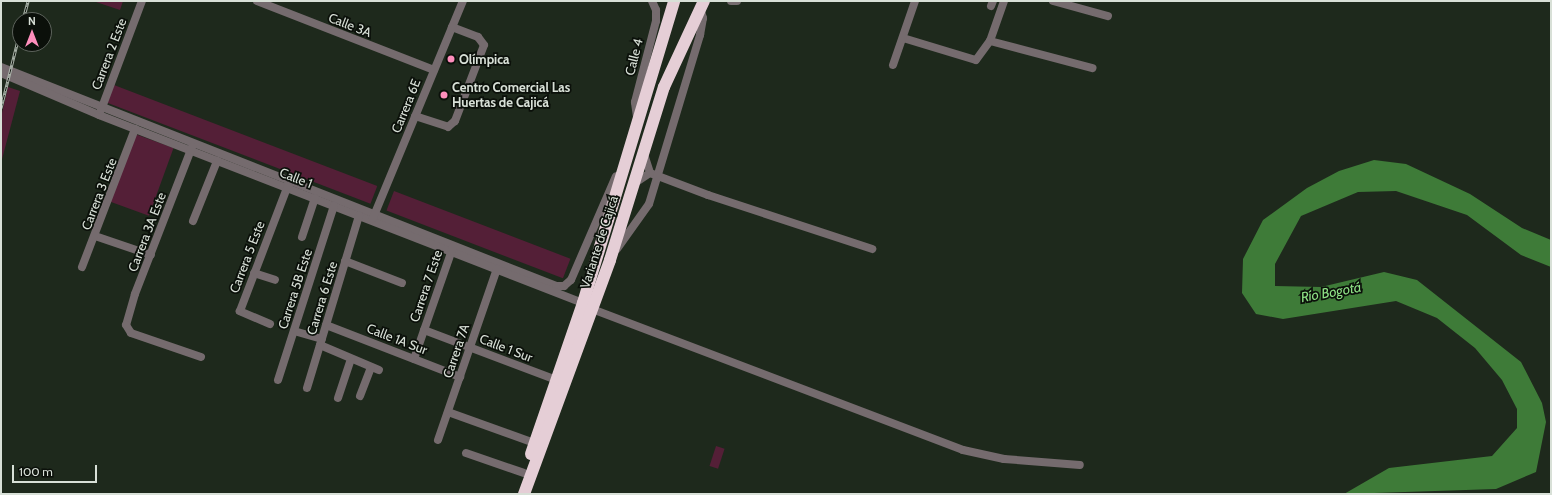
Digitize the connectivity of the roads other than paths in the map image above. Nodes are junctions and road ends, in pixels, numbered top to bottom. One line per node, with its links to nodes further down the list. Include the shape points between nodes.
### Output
1 (142, 1): 24 (street, Carrera 2 Este)
2 (257, 1): 22 (street, Calle 3A)
3 (457, 1): 22 (street, Carrera 6E)
4 (463, 1): 16 (street, Carrera 6E)
5 (652, 1): 27 (street, Calle 4, via 656,10 656,21 635,102)
6 (674, 1): 15 (highway, Variante de Cajicá)
7 (679, 1): 15 (highway)
8 (731, 1): 9 (street)
9 (737, 1)
10 (915, 1): 17 (street)
11 (1004, 1): 18 (street)
12 (1053, 1): 14 (street)
13 (700, 4): 31 (highway, Variante de Cajicá, via 696,7 688,36 664,87); 34 (street, via 700,35)
14 (1108, 16)
15 (665, 26): 27 (highway, Variante de Cajicá)
16 (452, 27): 22 (street, Carrera 6E); 26 (street, via 478,37 484,45 455,121 448,126)
17 (903, 38): 18 (street, via 976,60); 19 (street)
18 (990, 41): 21 (street)
19 (893, 65)
20 (1, 67): 24 (street, Calle 1)
21 (1092, 68)
22 (432, 69): 26 (street, Carrera 6E); 40 (street, Carrera 6E)
23 (1, 73): 25 (street, Calle 1)
24 (102, 106): 25 (street, Carrera 2 Este); 29 (street, Calle 1)
25 (99, 115): 28 (street, Calle 1)
26 (415, 116): 40 (street, Carrera 6E)
27 (638, 119): 33 (highway, Variante de Cajicá)
28 (135, 129): 30 (street, Calle 1); 42 (street, Carrera 3 Este)
29 (194, 142): 30 (street, Carrera 3A Este); 35 (street, Calle 1)
30 (191, 150): 32 (street, Calle 1); 46 (street, Carrera 3A Este)
31 (643, 151): 34 (street); 36 (highway, Variante de Cajicá)
32 (217, 160): 35 (street, Calle 1); 41 (street)
33 (623, 165): 44 (street, Calle 1, via 571,280 564,286 556,286); 54 (highway, Variante de Cajicá)
34 (654, 175): 36 (street); 45 (street); 47 (street, via 649,204)
35 (288, 184): 37 (street, Calle 1); 40 (street, Calle 1); 51 (street, Carrera 5 Este)
36 (632, 185): 47 (highway, Variante de Cajicá)
37 (315, 198): 38 (street, Calle 1); 43 (street)
38 (334, 206): 39 (street, Calle 1); 58 (street, Carrera 5B Este)
39 (359, 216): 40 (street, Calle 1); 48 (street, Carrera 6 Este)
40 (371, 216): 44 (street, Calle 1)
41 (193, 221)
42 (95, 236): 46 (street); 49 (street, Carrera 3 Este)
43 (302, 237)
44 (452, 248): 50 (street, Calle 1); 57 (street, Carrera 7 Este)
45 (872, 249)
46 (151, 255): 61 (street, Carrera 3A Este, via 135,294 126,326 128,331)
47 (610, 260): 54 (highway, Variante de Cajicá)
48 (345, 262): 53 (street); 56 (street, Carrera 6 Este)
49 (82, 267)
50 (497, 269): 54 (street, Calle 1); 60 (street, Carrera 7A)
51 (254, 273): 52 (street); 55 (street, Carrera 5 Este, via 240,311)
52 (275, 280)
53 (402, 283)
54 (588, 306): 66 (highway, Variante de Cajicá); 74 (street, Calle 1, via 963,450 1004,459); 77 (highway, Variante de Cajicá)
55 (270, 324)
56 (326, 325): 59 (street, Carrera 6 Este); 63 (street, Calle 1A Sur)
57 (424, 330): 60 (street, Calle 1 Sur); 63 (street, Carrera 7 Este)
58 (294, 331): 59 (street); 65 (street, Carrera 5B Este)
59 (321, 342): 62 (street); 67 (street, Carrera 6 Este)
60 (470, 347): 64 (street, Carrera 7A); 66 (street, Calle 1 Sur)
61 (201, 357)
62 (351, 358): 68 (street, via 375,369); 69 (street)
63 (414, 358): 64 (street, Calle 1A Sur)
64 (460, 377): 70 (street, Carrera 7A)
65 (278, 380)
66 (556, 380): 72 (highway, Variante de Cajicá)
67 (307, 388)
68 (360, 396)
69 (338, 398)
70 (448, 412): 71 (street, Carrera 7A); 72 (street)
71 (438, 440)
72 (534, 443): 75 (highway, Variante de Cajicá)
73 (466, 453): 75 (street)
74 (1080, 465)
75 (524, 473): 76 (highway, Variante de Cajicá)
76 (516, 494)
77 (524, 494)

